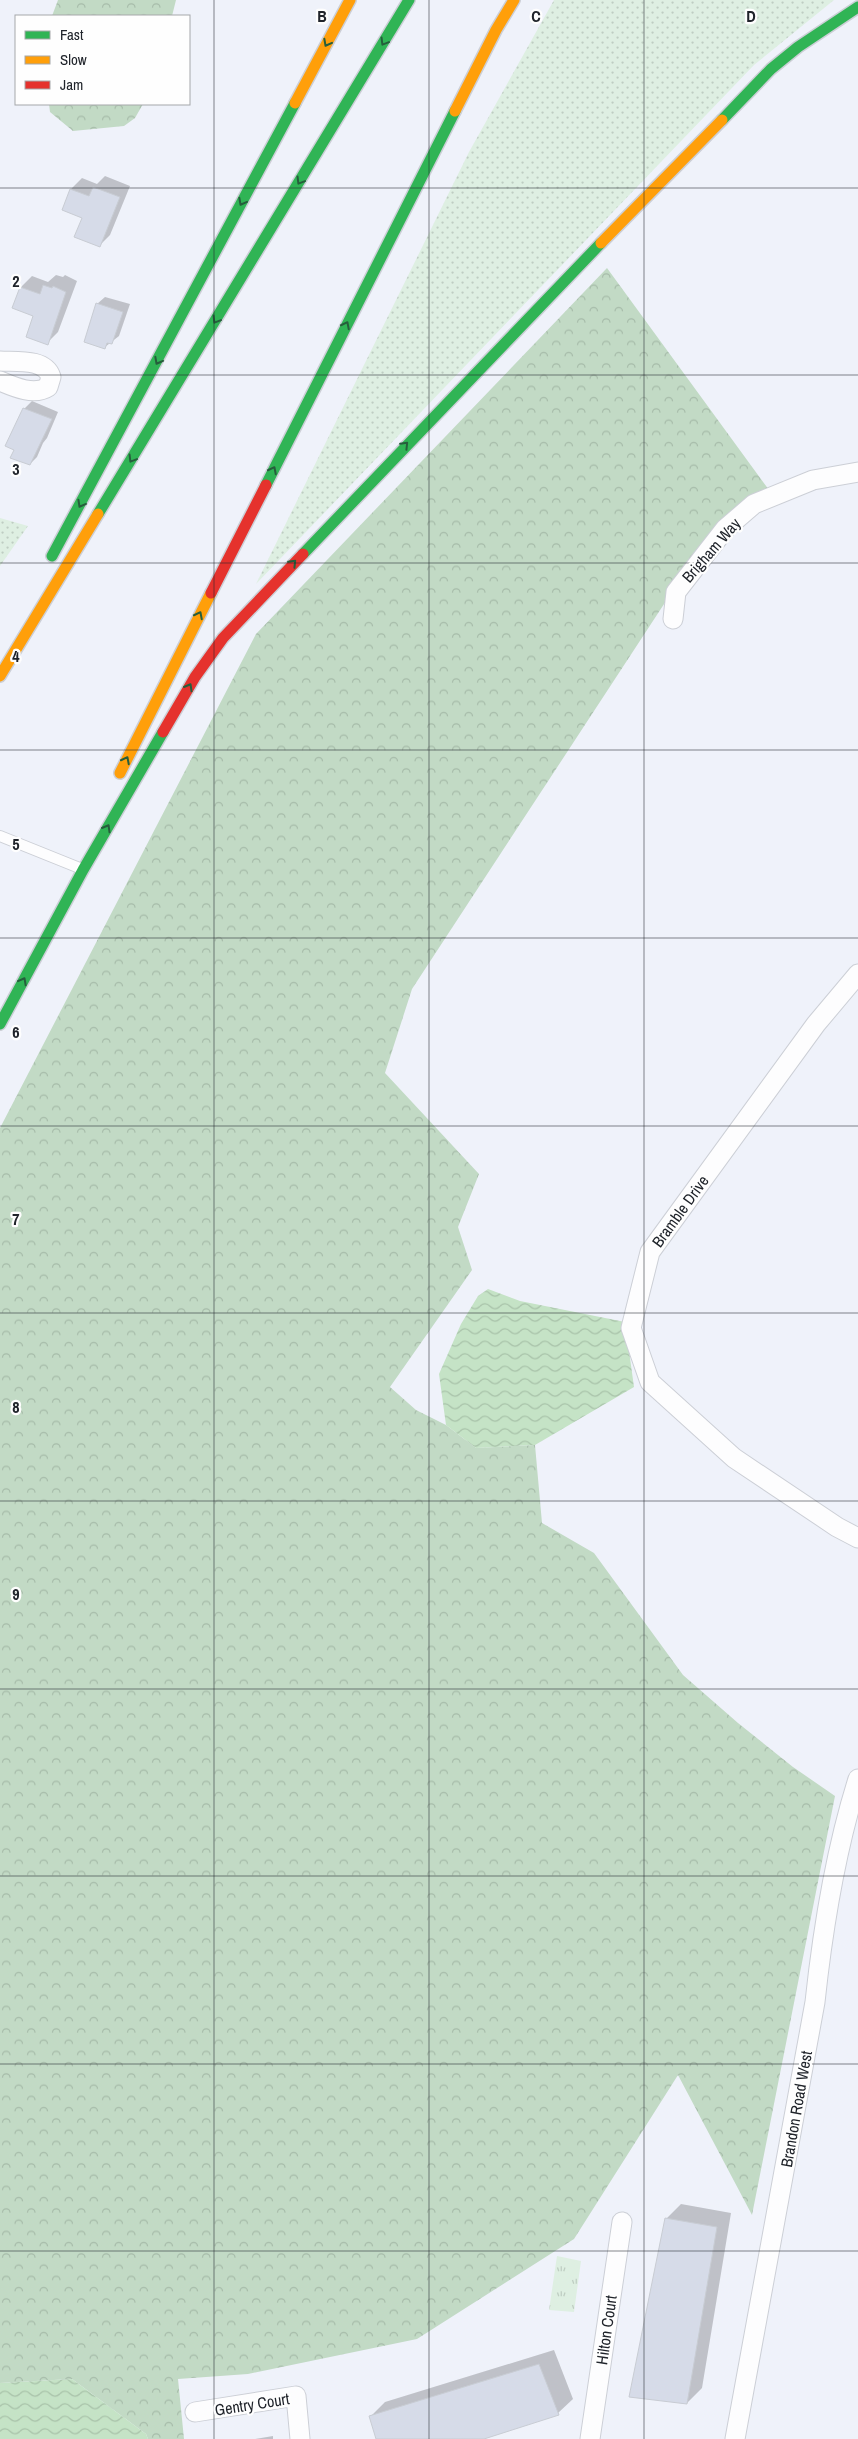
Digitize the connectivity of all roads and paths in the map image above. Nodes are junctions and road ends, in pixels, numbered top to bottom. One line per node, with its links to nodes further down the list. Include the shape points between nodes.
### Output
1 (350, 0): 10 (highway, one-way to 10)
2 (409, 0): 12 (highway, one-way to 12)
3 (514, 0): 13 (highway, one-way to 3)
4 (858, 8): 6 (highway)
5 (858, 15): 6 (highway)
6 (798, 47): 16 (highway, one-way to 6, via 195,677 236,624 512,334 771,69)
7 (0, 361): 8 (street, via 40,365 52,377 48,387 40,391 23,390)
8 (0, 382)
9 (858, 472): 11 (street, Brigham Way, via 813,480 754,504 725,529 676,592)
10 (48, 563)
11 (673, 619)
12 (0, 676)
13 (115, 782)
14 (95, 826): 16 (highway)
15 (0, 836): 16 (lane)
16 (83, 870): 18 (highway, one-way to 16)
17 (858, 974): 19 (street, Bramble Drive, via 816,1024 650,1252 631,1328 650,1382 734,1458)
18 (0, 1024)
19 (858, 1538)
20 (858, 1779): 25 (street, Brandon Road West, via 834,1873 815,2002)
21 (622, 2222): 24 (street, Hilton Court)
22 (195, 2412): 23 (street, Gentry Court, via 296,2396)
23 (300, 2439)
24 (590, 2439)
25 (735, 2439)

